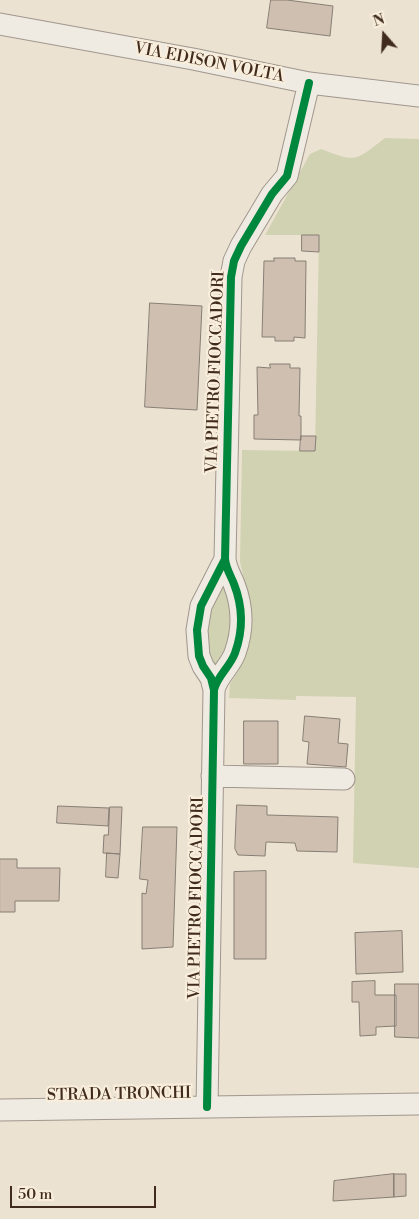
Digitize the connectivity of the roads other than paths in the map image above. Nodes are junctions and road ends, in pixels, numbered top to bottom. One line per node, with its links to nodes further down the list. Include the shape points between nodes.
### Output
1 (0, 24): 2 (street, VIA EDISON VOLTA)
2 (309, 84): 3 (street, VIA EDISON VOLTA); 4 (street, VIA PIETRO FIOCCADORI, via 287,176 254,223 238,253 231,276)
3 (419, 96)
4 (224, 559): 5 (street, VIA PIETRO FIOCCADORI, via 239,600 241,625 232,658); 5 (street, VIA PIETRO FIOCCADORI, via 201,606 197,630 199,656)
5 (214, 690): 6 (street, VIA PIETRO FIOCCADORI)
6 (212, 776): 7 (street); 9 (street, VIA PIETRO FIOCCADORI)
7 (344, 779)
8 (419, 1104): 9 (street, STRADA TRONCHI)
9 (207, 1107): 10 (street, STRADA TRONCHI)
10 (0, 1110)

